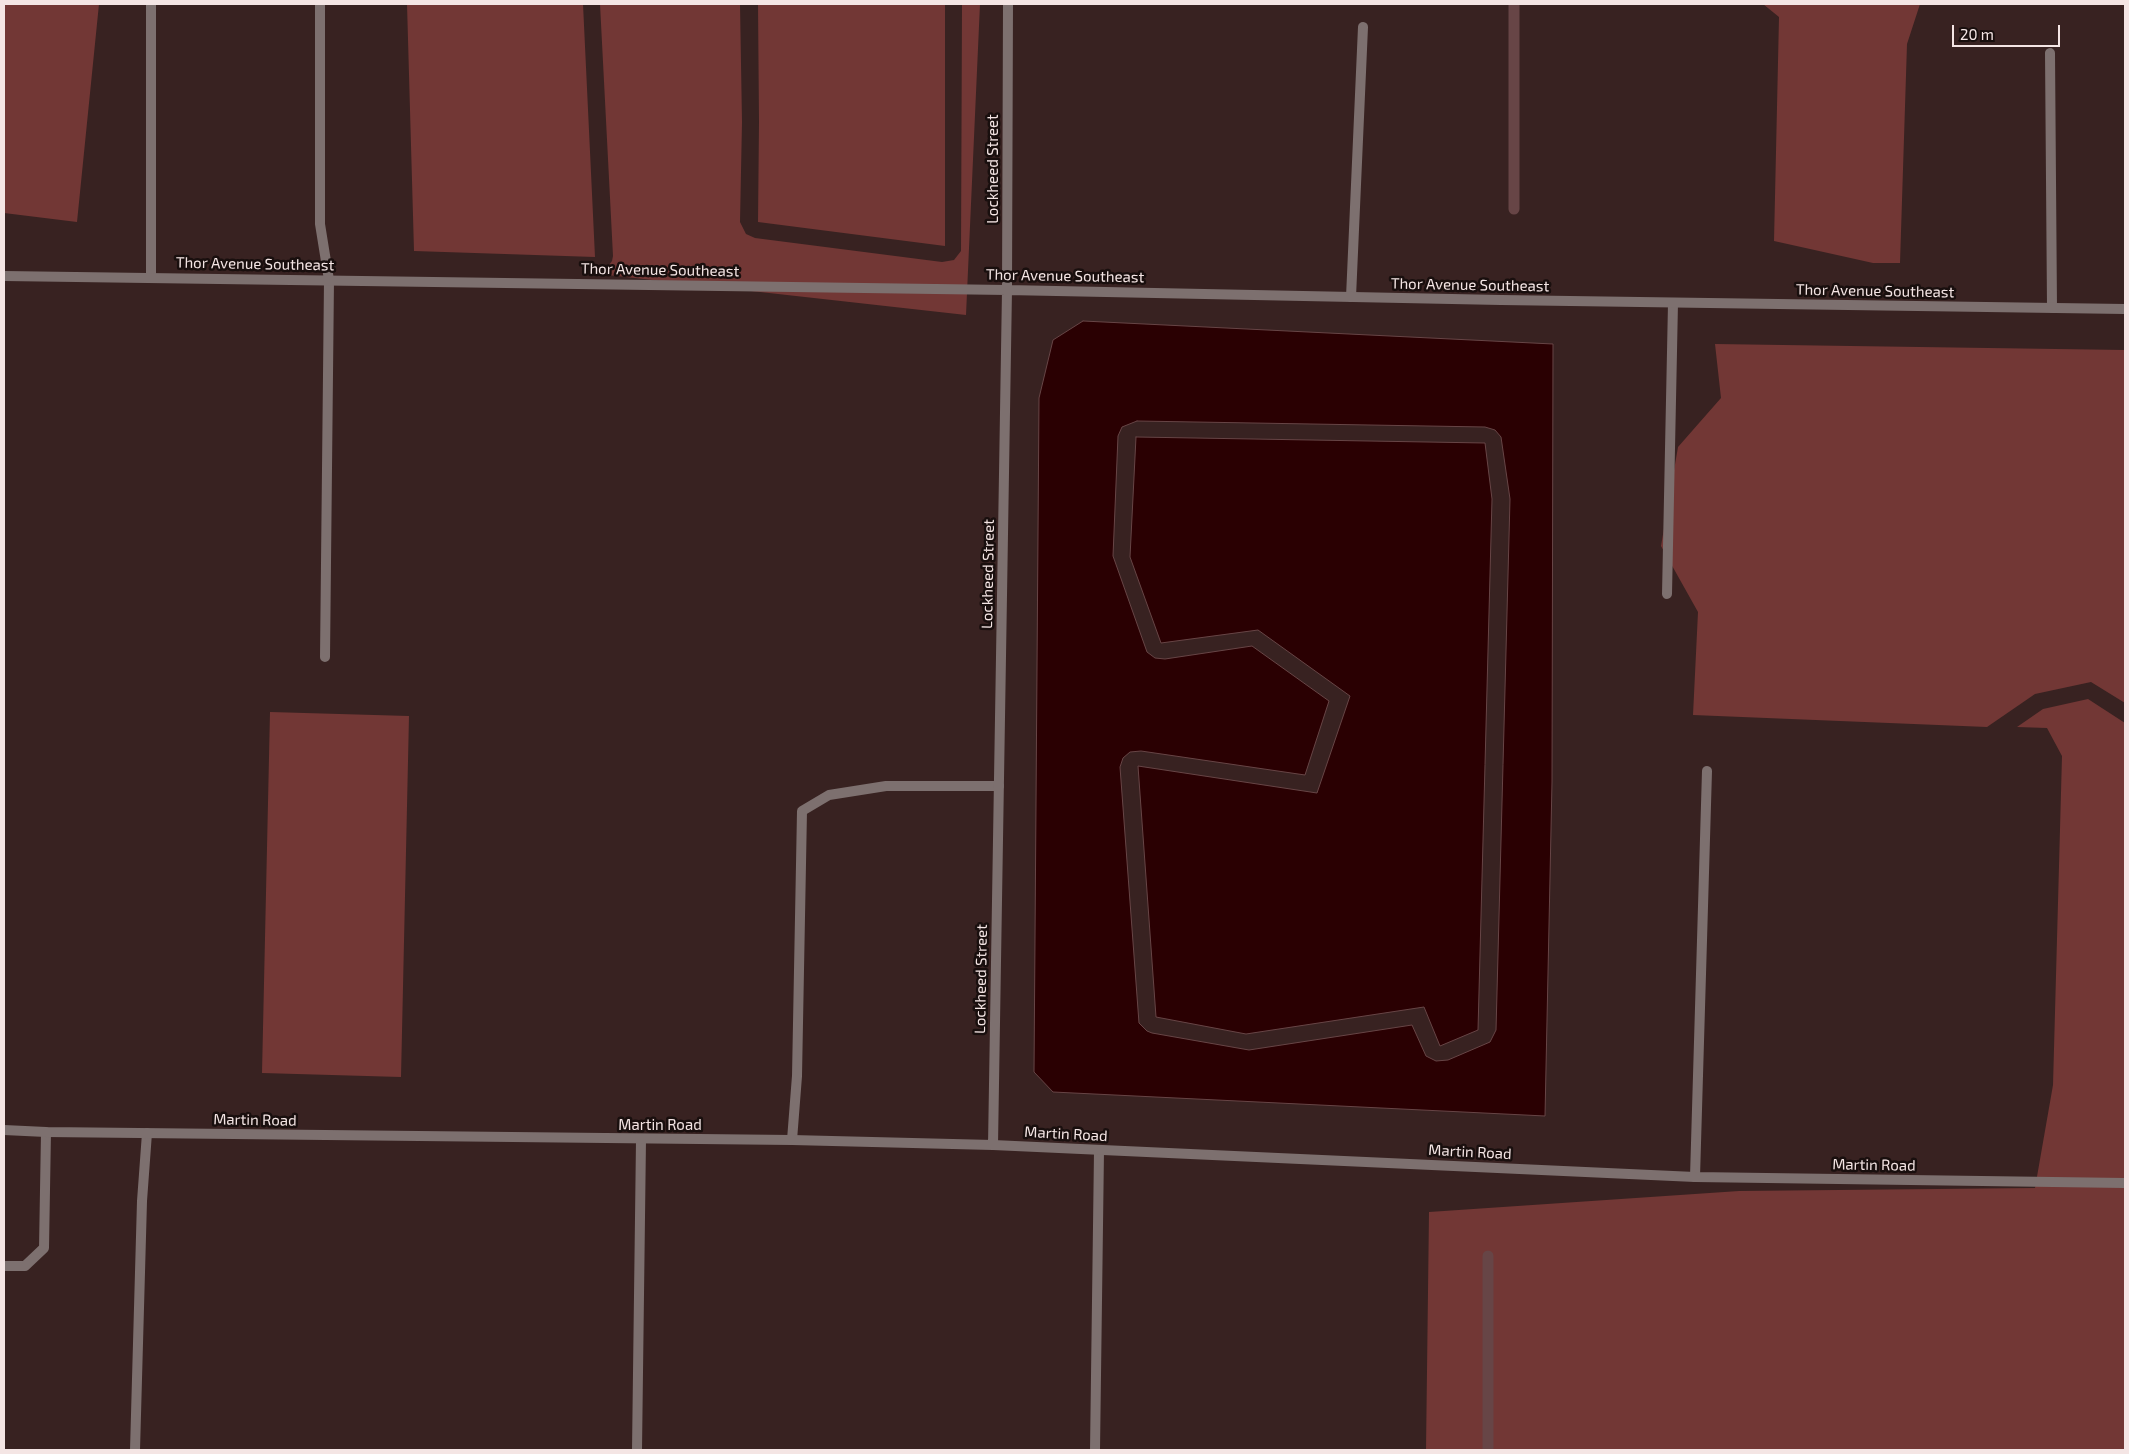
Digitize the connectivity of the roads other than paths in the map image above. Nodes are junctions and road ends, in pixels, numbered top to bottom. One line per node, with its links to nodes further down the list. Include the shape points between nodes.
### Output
1 (151, 4): 7 (street)
2 (320, 4): 8 (street, via 320,224)
3 (1008, 4): 9 (street, Lockheed Street)
4 (1363, 27): 10 (street)
5 (2050, 53): 12 (street)
6 (4, 276): 7 (street, Thor Avenue Southeast)
7 (151, 278): 8 (street, Thor Avenue Southeast)
8 (329, 280): 9 (street, Thor Avenue Southeast); 15 (street)
9 (1007, 290): 10 (street, Thor Avenue Southeast); 17 (street, Lockheed Street)
10 (1351, 297): 11 (street, Thor Avenue Southeast)
11 (1673, 303): 12 (street, Thor Avenue Southeast); 14 (street)
12 (2052, 308): 13 (street, Thor Avenue Southeast)
13 (2125, 309)
14 (1668, 594)
15 (325, 657)
16 (1708, 771): 25 (street)
17 (999, 786): 22 (street, via 886,786 829,795 802,811); 23 (street, Lockheed Street)
18 (4, 1130): 19 (street, Martin Road)
19 (46, 1132): 20 (street, Martin Road); 27 (street, via 44,1248 25,1266)
20 (147, 1133): 21 (street, Martin Road); 28 (street)
21 (641, 1140): 22 (street, Martin Road); 29 (street)
22 (792, 1140): 23 (street, Martin Road)
23 (993, 1145): 24 (street, Martin Road)
24 (1099, 1151): 25 (street, Martin Road); 30 (street)
25 (1695, 1177): 26 (street, Martin Road)
26 (2125, 1183)
27 (4, 1266)
28 (135, 1450)
29 (637, 1450)
30 (1094, 1450)

